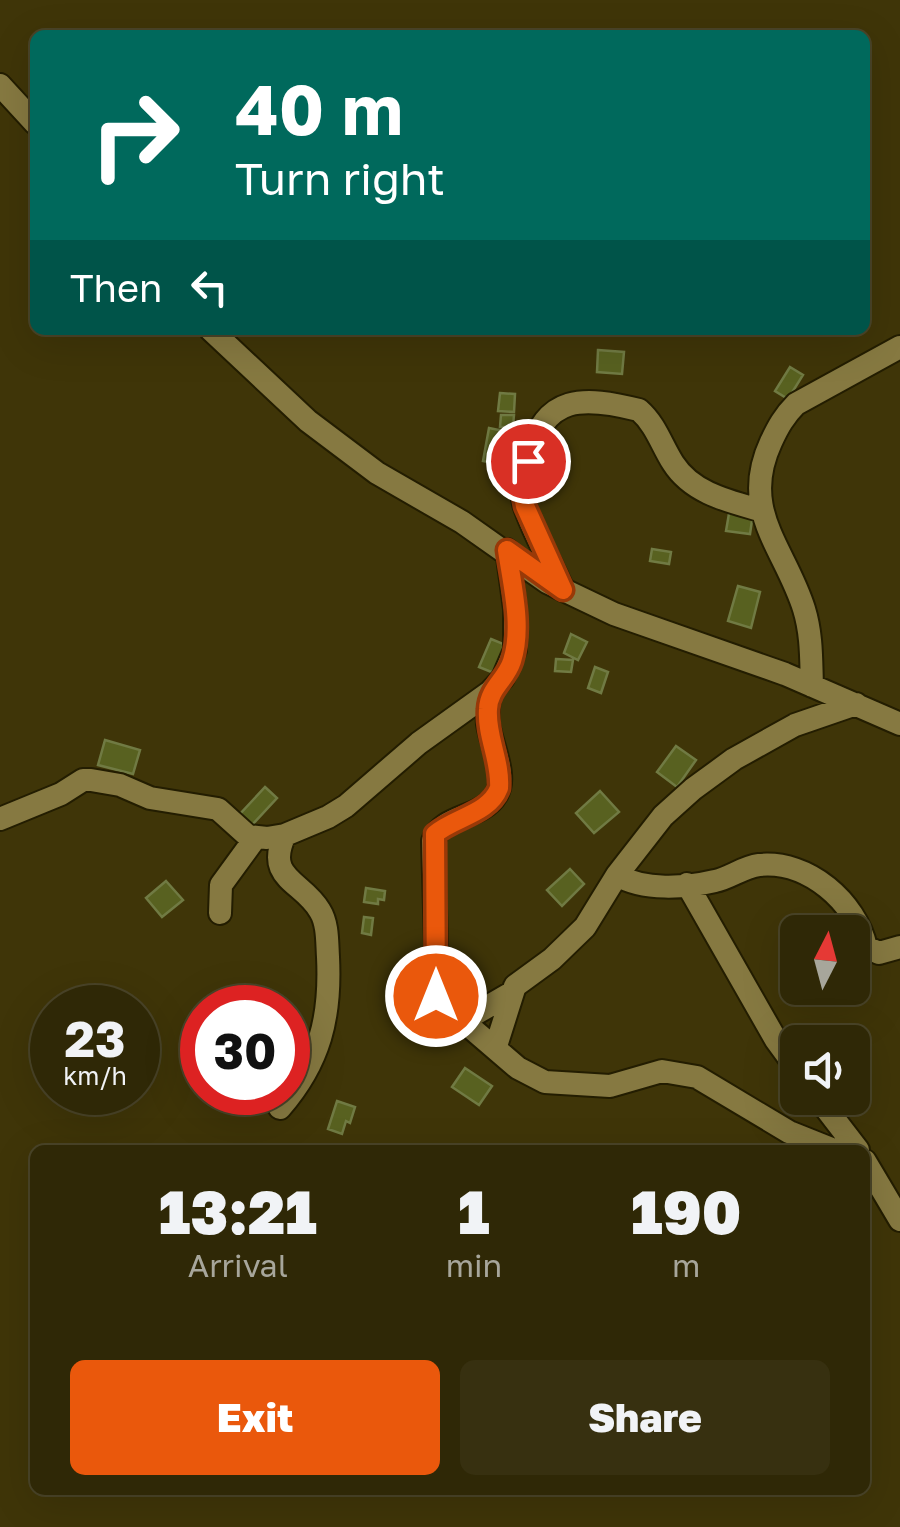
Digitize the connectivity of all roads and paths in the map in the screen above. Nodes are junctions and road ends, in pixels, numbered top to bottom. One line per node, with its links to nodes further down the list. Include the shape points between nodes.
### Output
1 (0, 85): 2 (street)
2 (30, 118)
3 (216, 335): 6 (street, via 308,421 377,474)
4 (900, 347): 5 (street, via 784,416 764,456)
5 (760, 510): 7 (street, via 694,485 639,410 557,407 532,443 523,496); 8 (street, via 809,624)
6 (507, 550): 7 (street); 9 (street, via 515,650)
7 (563, 590): 8 (street)
8 (812, 686): 10 (street)
9 (490, 692): 13 (street, via 346,806); 20 (street, via 497,795 448,824 434,842 436,1004 442,1015)
10 (856, 704): 11 (street); 15 (street, via 795,725 707,779 662,816)
11 (900, 724)
12 (0, 819): 14 (street, via 83,780 106,781 150,798 218,809 240,833)
13 (285, 834): 14 (street); 23 (street, via 280,865 326,926 328,1007)
14 (256, 837): 17 (street, via 220,885)
15 (617, 875): 16 (street, via 643,884); 19 (street, via 584,927)
16 (687, 884): 18 (street, via 762,865 786,869 821,883 850,908 866,947 879,953); 21 (street)
17 (220, 913)
18 (900, 947)
19 (512, 992): 20 (street); 22 (street)
20 (461, 1022): 22 (street)
21 (780, 1042)
22 (496, 1046): 25 (street, via 545,1082 610,1086 681,1072)
23 (310, 1067)
24 (831, 1115): 26 (street)
25 (822, 1145)
26 (854, 1145)
27 (870, 1169): 28 (street)
28 (900, 1220)

